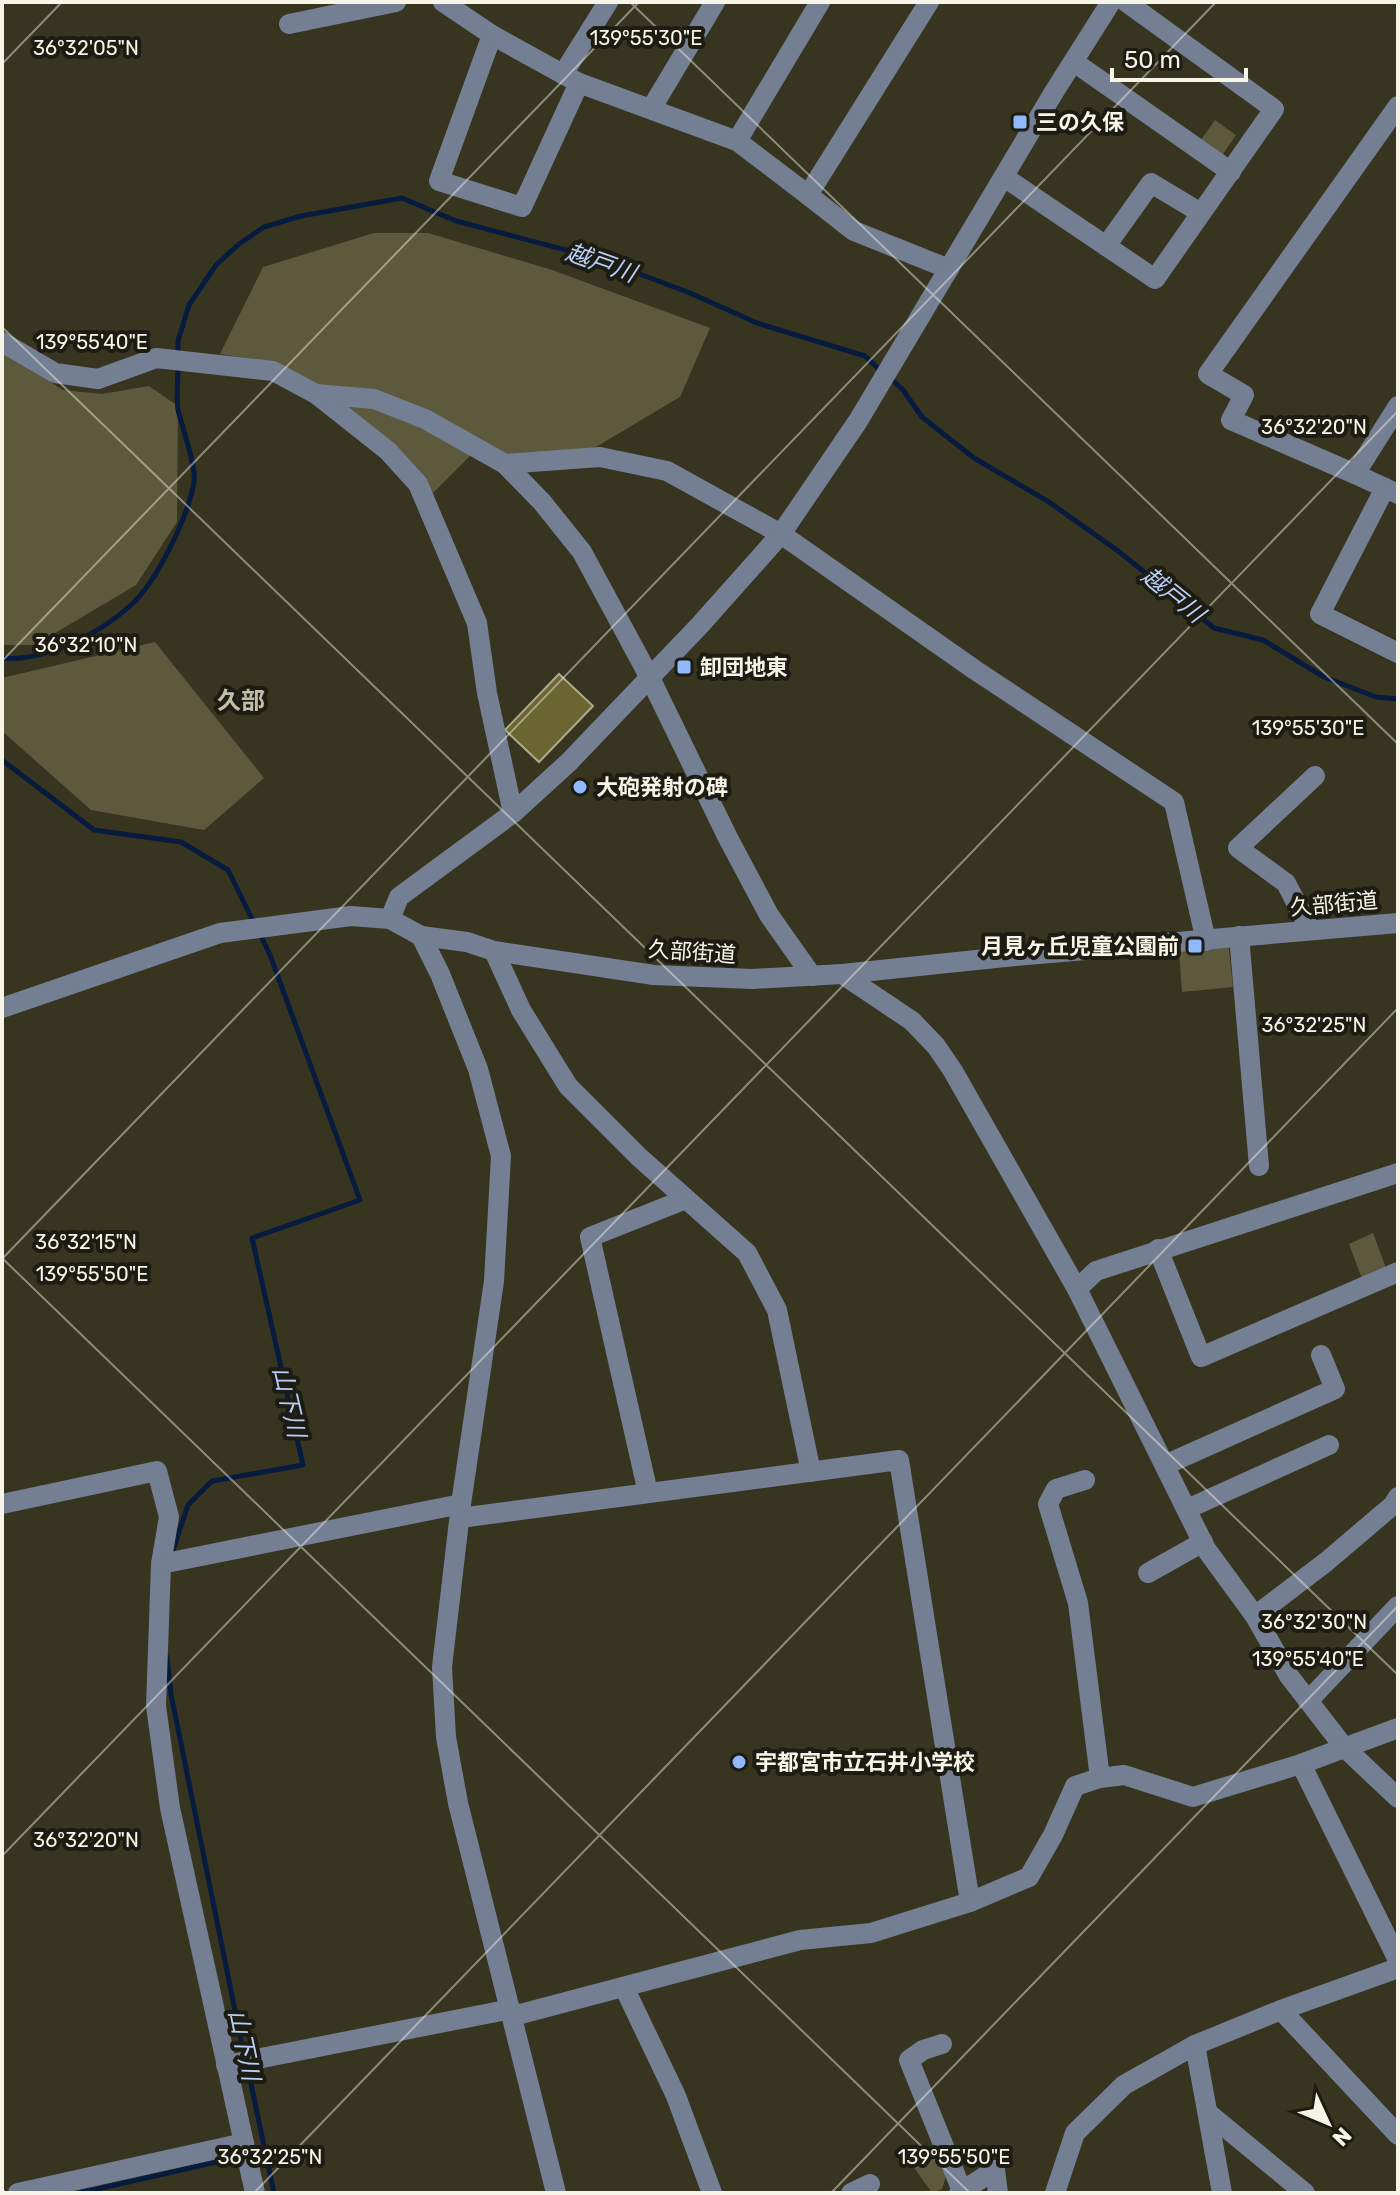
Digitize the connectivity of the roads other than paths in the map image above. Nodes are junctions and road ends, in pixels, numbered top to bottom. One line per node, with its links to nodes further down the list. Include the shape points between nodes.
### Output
1 (396, 2): 10 (street)
2 (443, 2): 9 (street)
3 (608, 2): 13 (street)
4 (715, 2): 15 (street)
5 (820, 2): 16 (street)
6 (929, 2): 19 (street)
7 (1111, 2): 12 (street)
8 (1126, 2): 17 (street, via 1274,109)
9 (468, 9): 11 (street)
10 (289, 24)
11 (492, 35): 13 (street); 13 (street, via 439,181 522,207)
12 (1074, 62): 17 (street); 18 (street)
13 (571, 79): 15 (street)
14 (1398, 106): 27 (street, via 1208,374 1244,395 1231,420)
15 (651, 109): 16 (street)
16 (737, 141): 19 (street)
17 (1231, 172): 20 (street)
18 (1004, 177): 21 (street); 22 (street)
19 (808, 195): 22 (street, via 854,231)
20 (1201, 213): 21 (street, via 1151,183); 21 (street, via 1155,279)
21 (1106, 246)
22 (949, 269): 29 (street, via 871,400)
23 (2, 342): 24 (street, via 55,373 98,379 156,358 273,371)
24 (316, 394): 26 (street, via 374,399 425,419); 33 (street, via 388,451 418,484 477,623)
25 (1398, 406): 27 (street)
26 (505, 464): 29 (street, via 600,457 667,471); 31 (street, via 582,552)
27 (1355, 474): 28 (street)
28 (1391, 491): 30 (street, via 1320,614)
29 (781, 534): 31 (street); 39 (street, via 1174,802)
30 (1398, 653)
31 (650, 678): 33 (street); 42 (street, via 769,915)
32 (1315, 776): 36 (street, via 1238,848 1286,883)
33 (513, 813): 34 (street, via 399,897)
34 (390, 919): 37 (street, 久部街道); 43 (street, 久部街道, via 351,916 220,933)
35 (1398, 923): 36 (street, 久部街道)
36 (1310, 930): 38 (street, 久部街道)
37 (421, 936): 40 (street, 久部街道); 59 (street, via 478,1069 501,1156 494,1281)
38 (1239, 936): 39 (street, 久部街道); 44 (street)
39 (1206, 941): 41 (street, 久部街道)
40 (494, 951): 42 (street, 久部街道, via 654,975); 46 (street, via 521,1010 568,1086)
41 (842, 974): 42 (street, 久部街道); 49 (street, via 912,1021 936,1046)
42 (812, 976)
43 (2, 1008)
44 (1259, 1166)
45 (1398, 1173): 47 (street)
46 (686, 1199): 53 (street, via 747,1253 777,1310); 55 (street, via 590,1237)
47 (1158, 1249): 48 (street, via 1201,1357); 49 (street, via 1096,1271)
48 (1398, 1272)
49 (1077, 1289): 52 (street)
50 (1321, 1355): 52 (street, via 1335,1389)
51 (1329, 1445): 58 (street)
52 (1165, 1465): 58 (street)
53 (811, 1472): 55 (street); 71 (street, via 899,1460)
54 (1085, 1480): 69 (street, via 1056,1489 1048,1504 1078,1603)
55 (648, 1493): 59 (street)
56 (1398, 1497): 64 (street)
57 (2, 1504): 61 (street, via 157,1471 169,1517)
58 (1187, 1509): 60 (street)
59 (461, 1511): 61 (street); 76 (street, via 442,1667 446,1737)
60 (1203, 1542): 62 (street); 64 (street)
61 (161, 1564): 79 (street, via 156,1706 170,1808)
62 (1148, 1573)
63 (1398, 1606): 65 (street)
64 (1255, 1616): 65 (street)
65 (1308, 1701): 67 (street)
66 (1398, 1728): 67 (street)
67 (1344, 1747): 68 (street); 70 (street)
68 (1301, 1764): 69 (street, via 1193,1797 1124,1775); 72 (street)
69 (1100, 1778): 71 (street, via 1075,1786 1029,1877)
70 (1398, 1798)
71 (970, 1902): 74 (street, via 871,1933 800,1940)
72 (1398, 1960)
73 (1398, 1968): 75 (street)
74 (624, 1987): 76 (street); 88 (street, via 676,2096)
75 (1281, 2010): 78 (street); 81 (street)
76 (512, 2013): 79 (street); 87 (street)
77 (942, 2044): 84 (street, via 909,2060)
78 (1195, 2045): 80 (street); 91 (street, via 1124,2085 1075,2133)
79 (226, 2065): 82 (street)
80 (1208, 2113): 92 (street); 93 (street)
81 (1398, 2135)
82 (244, 2143): 85 (street); 86 (street)
83 (870, 2184): 89 (street)
84 (960, 2192): 90 (street, via 995,2170)
85 (18, 2193)
86 (255, 2193)
87 (556, 2193)
88 (712, 2193)
89 (851, 2193)
90 (998, 2193)
91 (1055, 2193)
92 (1222, 2193)
93 (1305, 2193)

